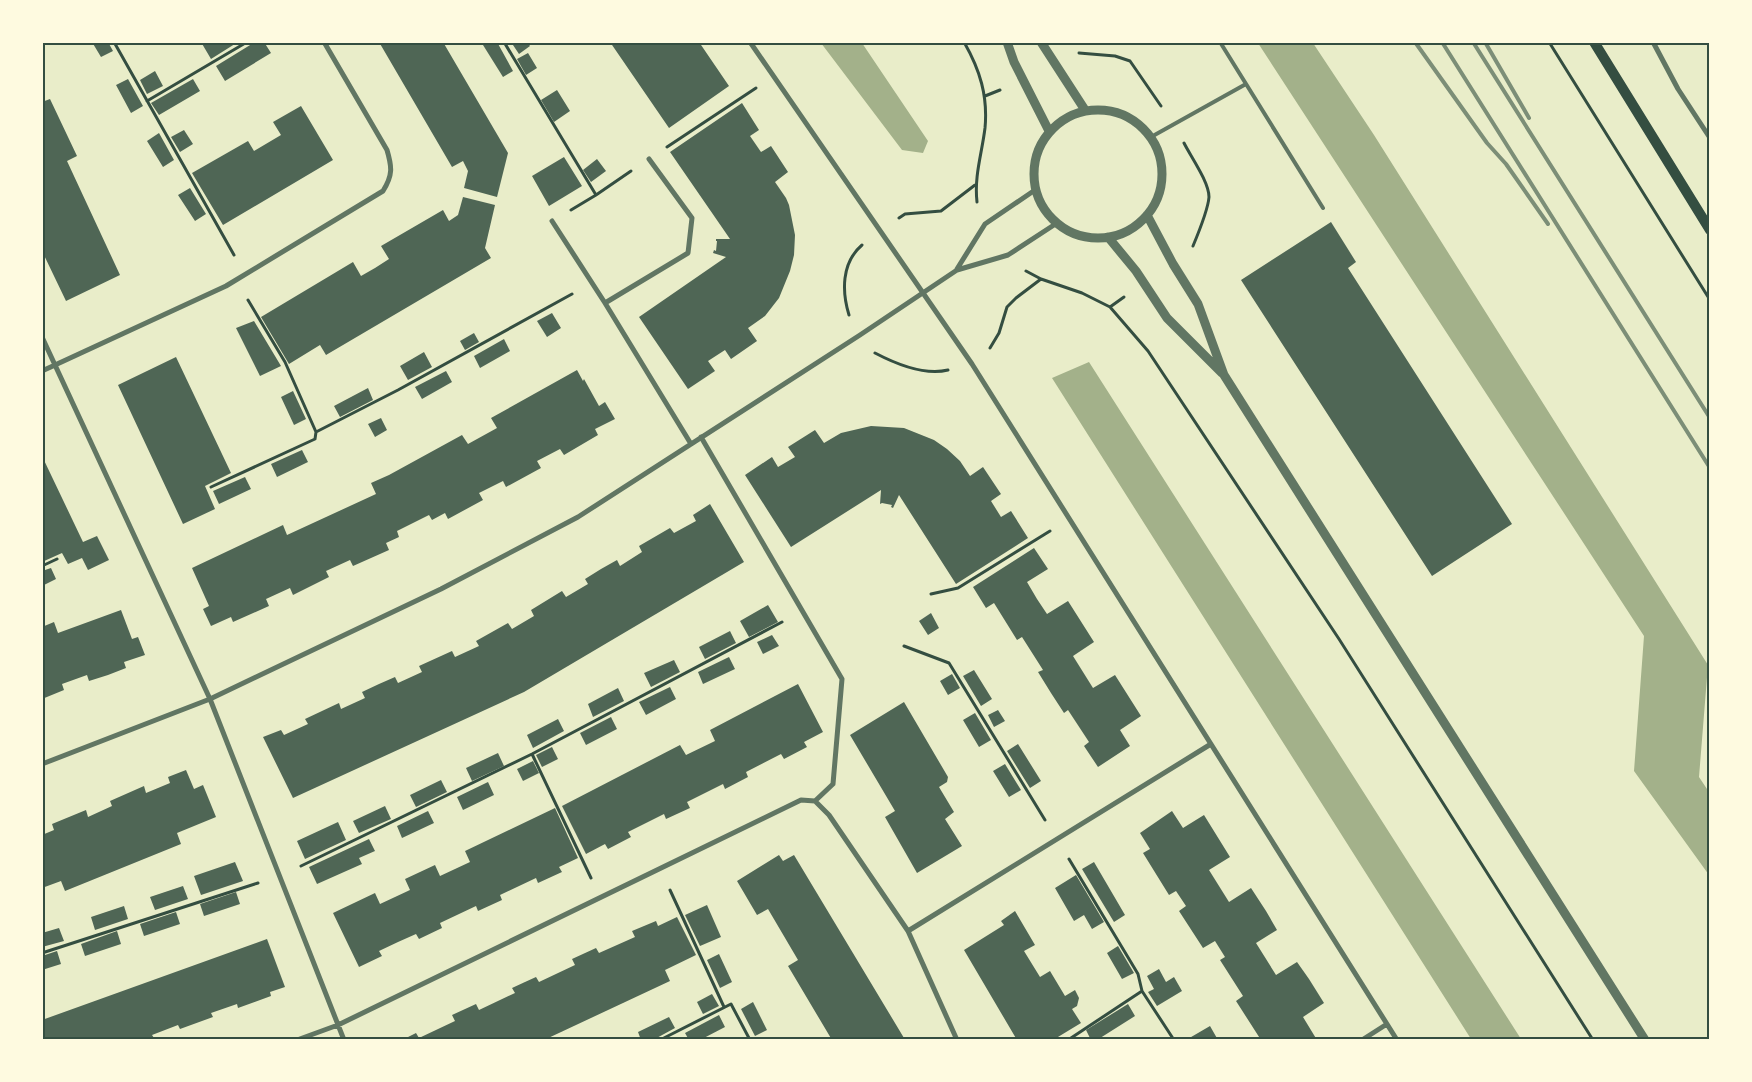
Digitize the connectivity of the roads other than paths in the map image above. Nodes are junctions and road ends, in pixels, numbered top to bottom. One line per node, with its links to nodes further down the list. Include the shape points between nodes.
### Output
1 (324, 42): 25 (street, via 387,150 391,166 389,181 383,191 226,286)
2 (750, 42): 22 (street)
3 (1007, 42): 10 (street)
4 (1041, 42): 9 (street)
5 (1220, 42): 8 (lane)
6 (1594, 42): 19 (main road)
7 (1653, 42): 12 (street)
8 (1246, 84): 11 (lane); 15 (lane)
9 (1085, 110): 10 (street, via 1065,118); 11 (street, via 1122,113 1143,127)
10 (1049, 132): 14 (street, via 1035,159 1033,175)
11 (1151, 137): 16 (street, via 1161,159 1162,182 1155,205)
12 (1710, 138)
13 (649, 159): 23 (street, via 692,218 688,253)
14 (1036, 190): 18 (street, via 1043,208); 21 (street, via 985,224)
15 (1323, 208)
16 (1148, 215): 20 (street, via 1130,230); 27 (street, via 1198,304)
17 (552, 221): 23 (street)
18 (1056, 223): 20 (street, via 1086,237); 21 (street, via 1008,255)
19 (1710, 230)
20 (1108, 237): 27 (street, via 1166,318)
21 (957, 270): 22 (street)
22 (924, 293): 28 (street); 31 (street)
23 (605, 303): 29 (street)
24 (42, 336): 25 (street)
25 (56, 366): 26 (street); 30 (street)
26 (42, 371)
27 (1224, 375): 42 (street)
28 (702, 437): 29 (street); 33 (street, via 842,679 833,784)
29 (691, 444): 30 (street, via 578,517 441,589)
30 (210, 699): 32 (street); 36 (street)
31 (1211, 744): 34 (street); 35 (street)
32 (42, 764)
33 (815, 801): 34 (street, via 829,815); 36 (street, via 801,800)
34 (908, 932): 39 (street)
35 (1387, 1024): 40 (street); 41 (street)
36 (338, 1025): 37 (street); 38 (street)
37 (296, 1040)
38 (344, 1040)
39 (957, 1040)
40 (1362, 1040)
41 (1397, 1040)
42 (1645, 1040)

